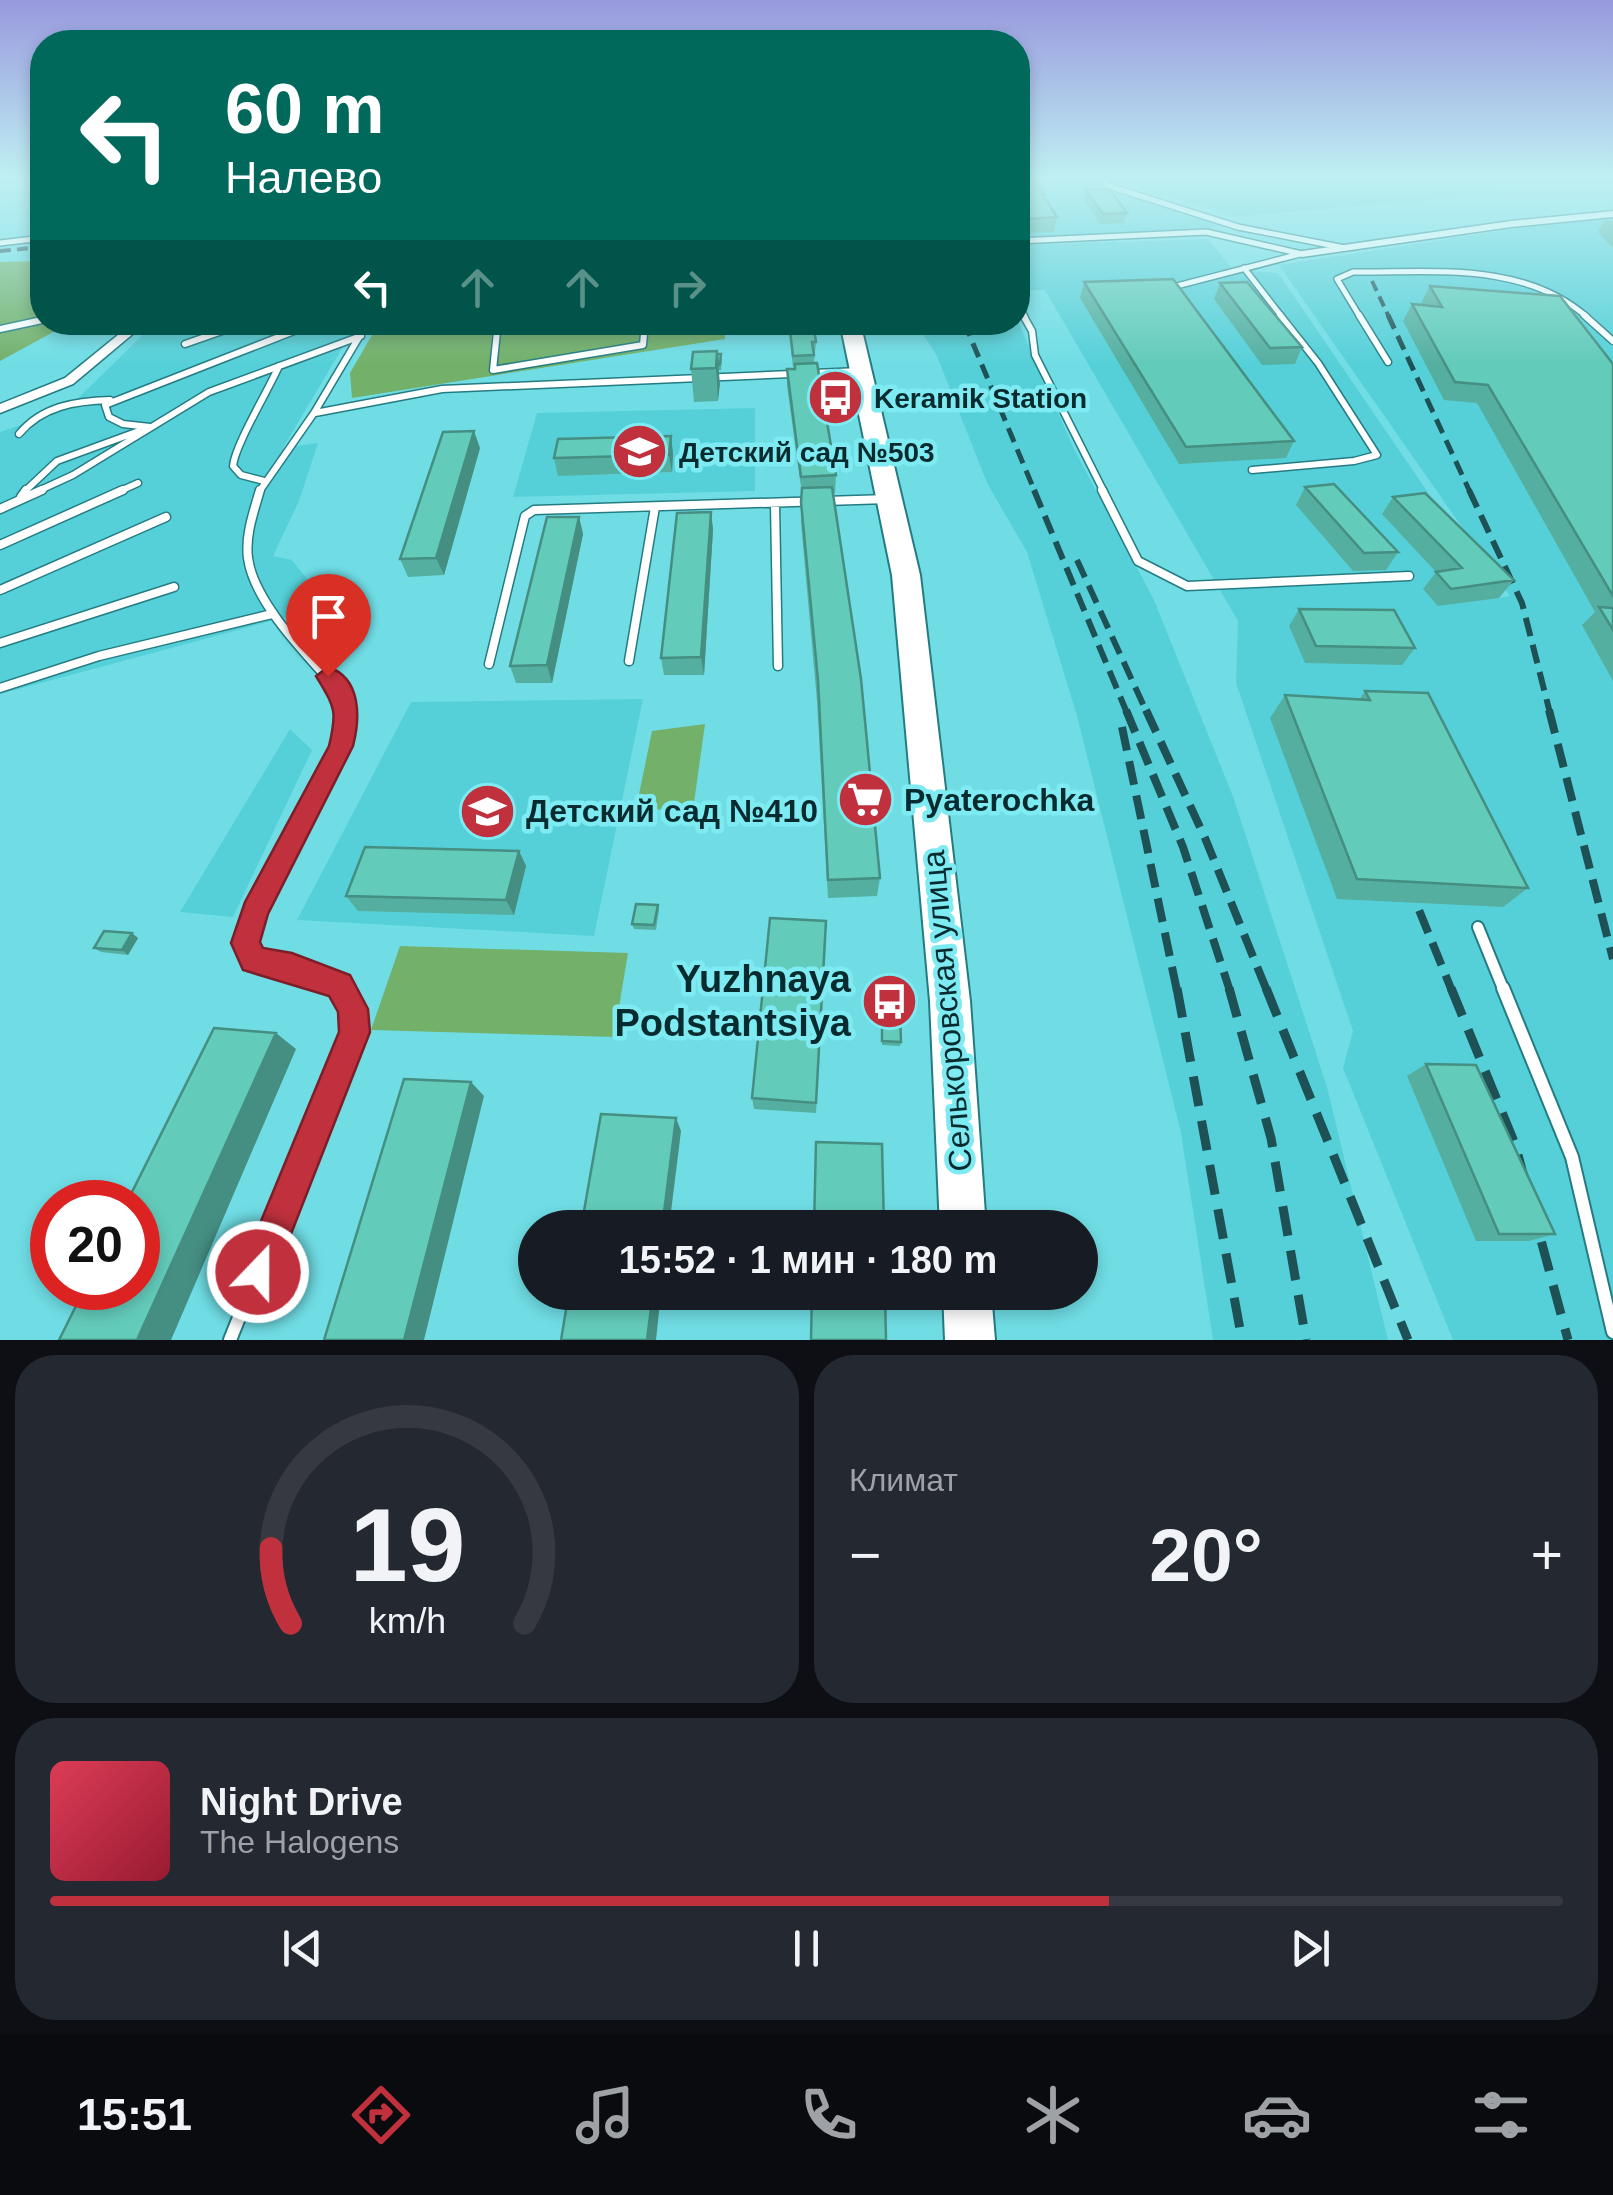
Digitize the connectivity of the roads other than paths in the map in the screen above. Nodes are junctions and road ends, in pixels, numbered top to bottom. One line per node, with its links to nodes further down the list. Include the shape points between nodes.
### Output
1 (26, 240): 5 (lane)
2 (1239, 240): 7 (lane)
3 (1302, 240): 6 (lane)
4 (1412, 240): 6 (street)
5 (0, 242)
6 (1346, 248): 7 (street)
7 (1302, 254): 8 (lane)
8 (1244, 268): 9 (lane); 30 (lane, via 1377,455)
9 (1154, 288)
10 (30, 323): 12 (lane)
11 (1030, 327): 40 (lane, via 1035,355 1086,460 1138,561 1151,571 1187,586)
12 (0, 329)
13 (126, 335): 26 (street, via 68,381)
14 (211, 335): 21 (lane)
15 (282, 335): 25 (lane)
16 (496, 335): 17 (lane, via 492,370 643,345)
17 (644, 335)
18 (853, 335): 24 (main road, Селькоровская улица)
19 (361, 336): 23 (lane); 27 (lane)
20 (1613, 341): 22 (lane, via 1560,296 1529,283 1353,272 1337,279)
21 (185, 344)
22 (1388, 362)
23 (278, 366): 28 (lane, via 209,392); 31 (lane, via 234,454 241,475)
24 (860, 371): 27 (lane, via 442,389); 34 (main road, Селькоровская улица)
25 (110, 400): 28 (lane, via 110,417); 29 (lane, via 55,410)
26 (0, 409)
27 (314, 414): 31 (lane)
28 (150, 427): 33 (lane); 33 (lane, via 60,458 36,473)
29 (18, 434)
30 (1252, 470)
31 (264, 481): 43 (lane, via 248,560)
32 (138, 483): 39 (lane)
33 (20, 499): 37 (lane)
34 (888, 499): 35 (lane); 50 (main road, Селькоровская улица, via 906,575 946,962)
35 (775, 504): 36 (lane); 47 (lane)
36 (655, 507): 45 (lane); 46 (lane, via 534,510 525,516)
37 (0, 509)
38 (166, 517): 42 (lane)
39 (0, 545)
40 (1409, 576)
41 (174, 587): 44 (lane)
42 (0, 590)
43 (272, 614): 48 (lane, via 98,656); 53 (lane, via 344,697 348,719 245,943 254,960 340,985 353,1009 354,1032)
44 (0, 643)
45 (629, 662)
46 (489, 664)
47 (778, 666)
48 (0, 688)
49 (1478, 927): 52 (lane, via 1572,1157)
50 (962, 1210)
51 (968, 1310): 54 (main road)
52 (1613, 1332)
53 (230, 1340)
54 (970, 1340)

